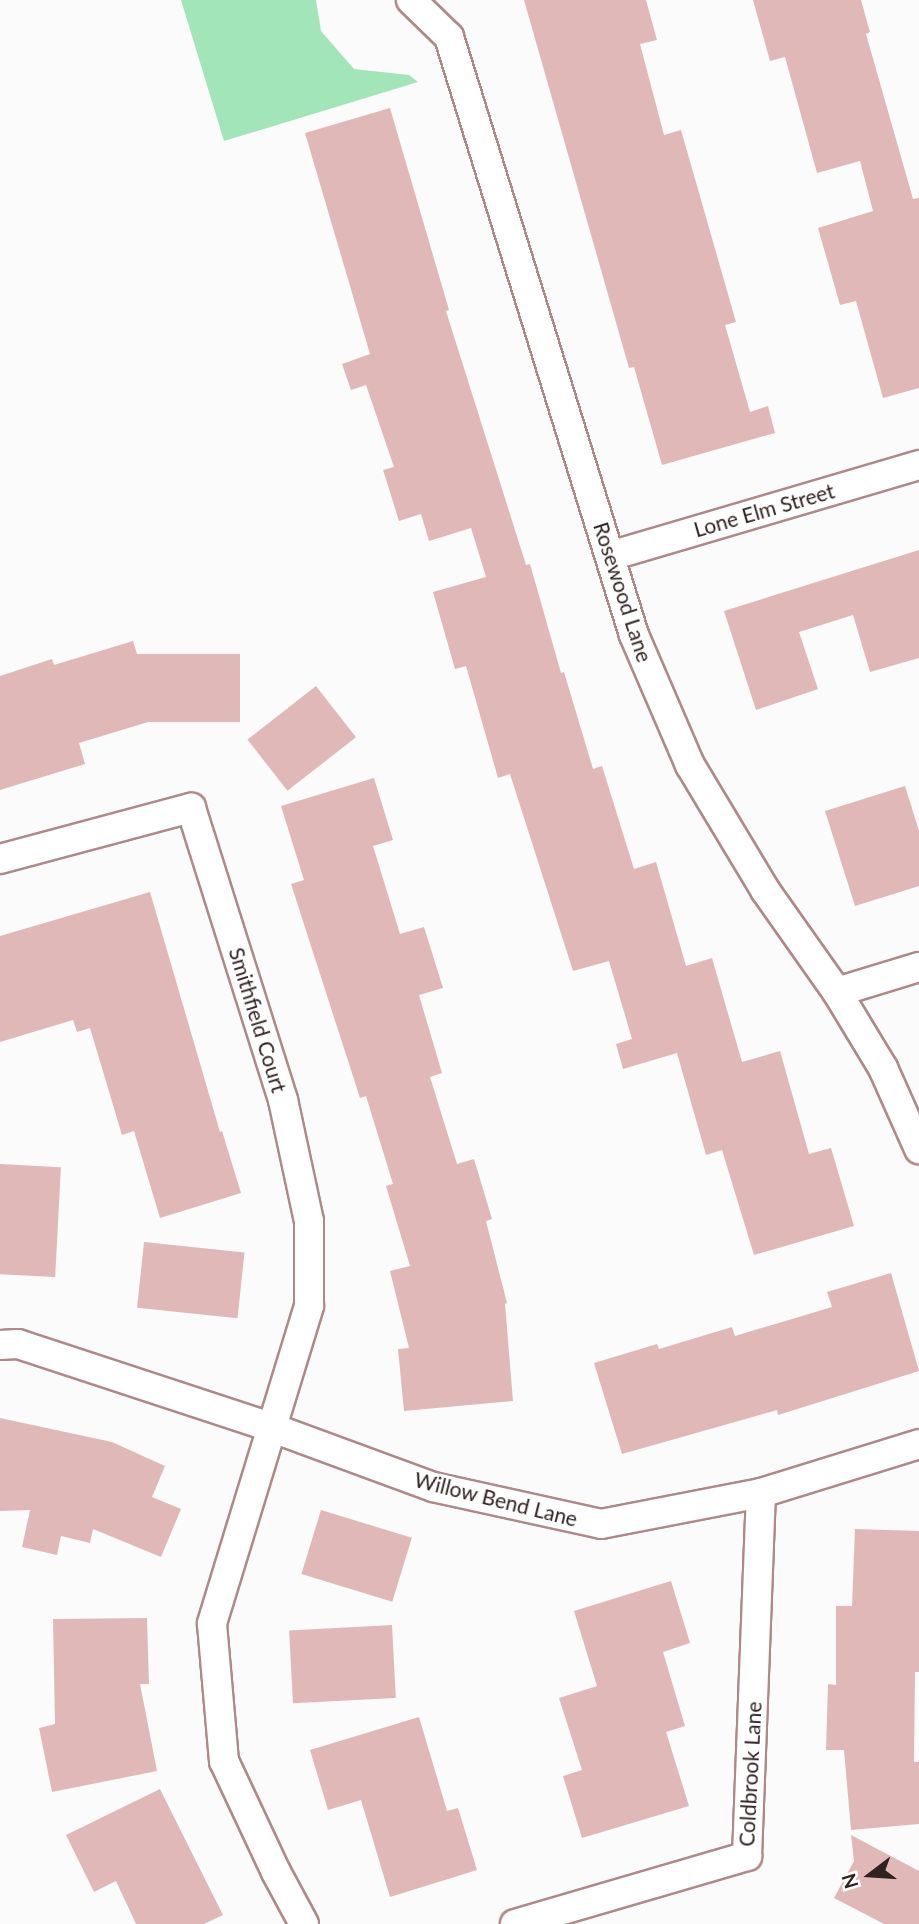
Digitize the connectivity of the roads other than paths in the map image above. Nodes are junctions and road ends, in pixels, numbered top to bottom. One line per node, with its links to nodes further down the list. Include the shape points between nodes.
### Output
1 (411, 0): 3 (street, Rosewood Lane, via 449,37)
2 (919, 464): 3 (street, Lone Elm Street)
3 (610, 556): 6 (street, Rosewood Lane, via 634,635 690,765 765,890)
4 (0, 859): 9 (street, Smithfield Court, via 191,808 283,1100 309,1221 309,1306)
5 (919, 967): 6 (street)
6 (836, 992): 7 (street, Rosewood Lane, via 883,1068)
7 (919, 1149)
8 (0, 1345): 9 (street, Willow Bend Lane, via 18,1344)
9 (270, 1427): 11 (street, Willow Bend Lane, via 433,1487 601,1524); 12 (street, via 212,1624 224,1761)
10 (919, 1444): 11 (street, Willow Bend Lane)
11 (761, 1493): 13 (street, Coldbrook Lane, via 747,1856)
12 (304, 1924)
13 (515, 1924)

